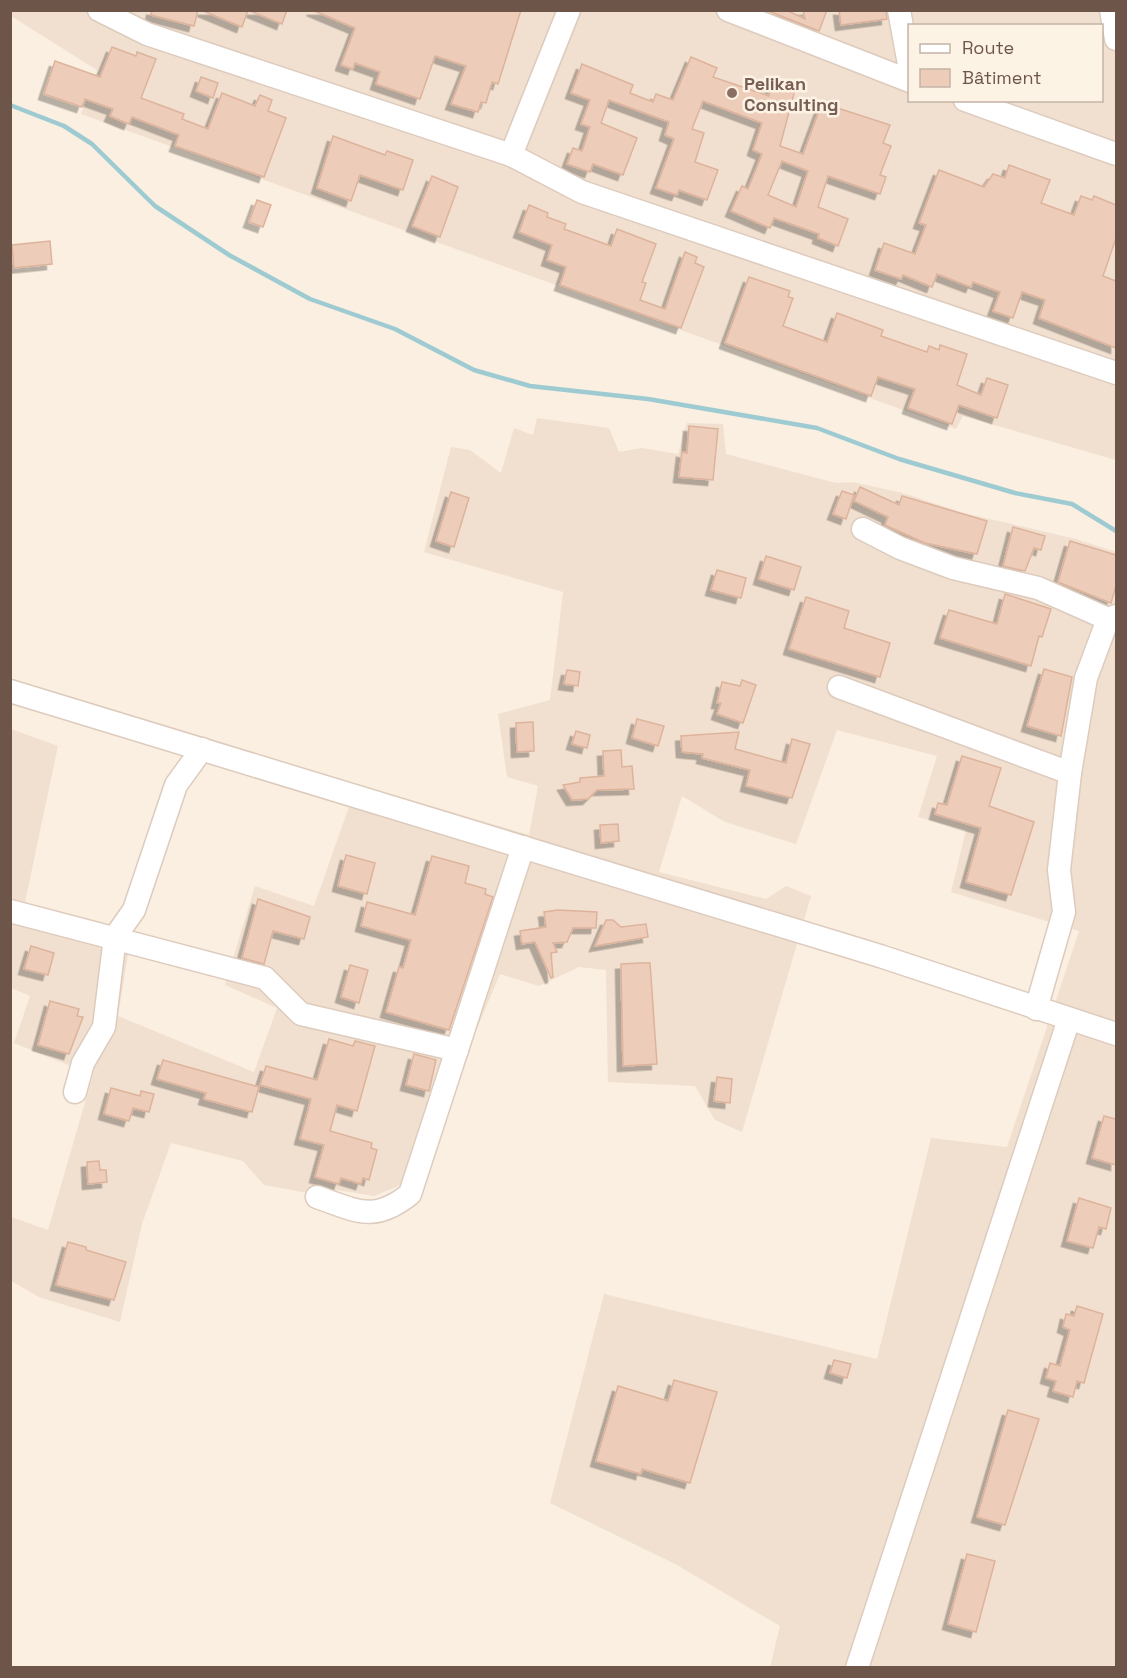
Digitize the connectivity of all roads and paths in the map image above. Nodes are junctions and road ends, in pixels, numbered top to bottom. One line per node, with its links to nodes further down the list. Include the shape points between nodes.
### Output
1 (99, 10): 10 (street, via 147,34)
2 (569, 10): 10 (street)
3 (728, 10): 8 (street)
4 (899, 10): 7 (street)
5 (1111, 10): 6 (street)
6 (1116, 39)
7 (908, 64)
8 (908, 81)
9 (971, 102): 11 (street)
10 (511, 154): 12 (street, via 582,192)
11 (1116, 154)
12 (1116, 373)
13 (863, 529): 14 (street, via 953,568 1038,588)
14 (1112, 617): 18 (street, via 1086,678)
15 (839, 687): 18 (street)
16 (10, 691): 17 (street)
17 (202, 749): 19 (street); 21 (street, via 176,785 134,910)
18 (1070, 773): 22 (street, via 1059,870 1064,912)
19 (522, 847): 22 (street, via 880,956); 25 (street)
20 (10, 911): 21 (street)
21 (115, 937): 25 (street, via 265,978 301,1014); 26 (street, via 104,1027 83,1063)
22 (1035, 1009): 23 (street)
23 (1069, 1019): 24 (street); 28 (street)
24 (1116, 1034)
25 (457, 1050): 27 (street, via 410,1194 392,1208 369,1213)
26 (75, 1092)
27 (317, 1197)
28 (857, 1668)

